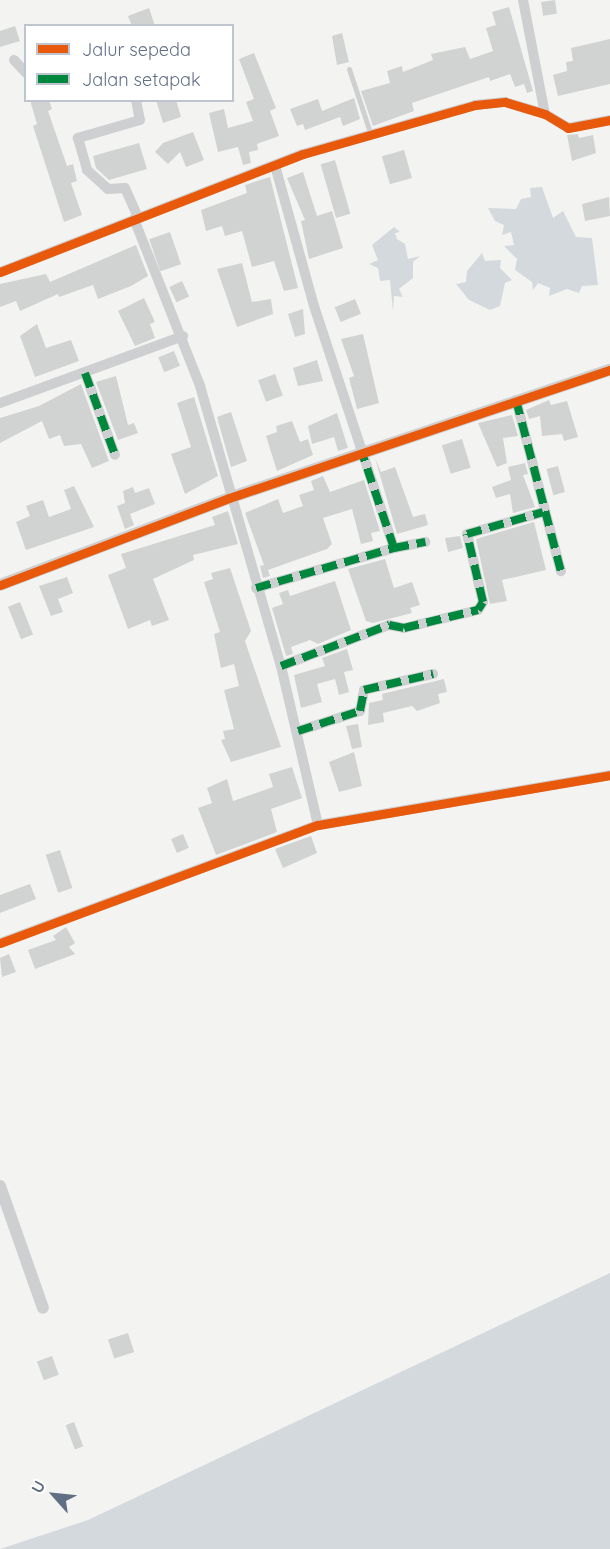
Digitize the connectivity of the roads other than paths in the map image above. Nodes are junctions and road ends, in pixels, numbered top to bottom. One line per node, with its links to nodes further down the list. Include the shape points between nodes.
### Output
1 (523, 0): 6 (street)
2 (14, 60): 4 (street)
3 (349, 69): 8 (lane)
4 (24, 72)
5 (136, 102): 10 (street, via 140,120 78,138 87,170 108,189 125,188)
6 (545, 114): 7 (street, via 568,128); 8 (street, via 505,102 485,102)
7 (610, 120)
8 (371, 135): 9 (street)
9 (276, 165): 10 (street); 17 (street)
10 (136, 218): 11 (street); 12 (street)
11 (0, 272)
12 (183, 336): 14 (street); 19 (street)
13 (610, 370): 15 (street)
14 (85, 372): 16 (street); 18 (street)
15 (516, 400): 17 (street); 20 (street)
16 (0, 403)
17 (362, 453): 19 (street); 22 (street)
18 (115, 455)
19 (229, 498): 24 (street); 25 (street)
20 (543, 513): 23 (street); 26 (street, via 467,534 483,602 478,610 404,628 389,625)
21 (425, 542): 22 (street)
22 (394, 548): 25 (street)
23 (561, 571)
24 (0, 585)
25 (256, 588): 26 (street)
26 (281, 666): 28 (street)
27 (433, 674): 28 (street, via 364,690 360,711)
28 (298, 731): 30 (street)
29 (610, 775): 30 (street)
30 (318, 825): 31 (street)
31 (0, 943)
32 (0, 1186): 33 (street)
33 (43, 1308)

